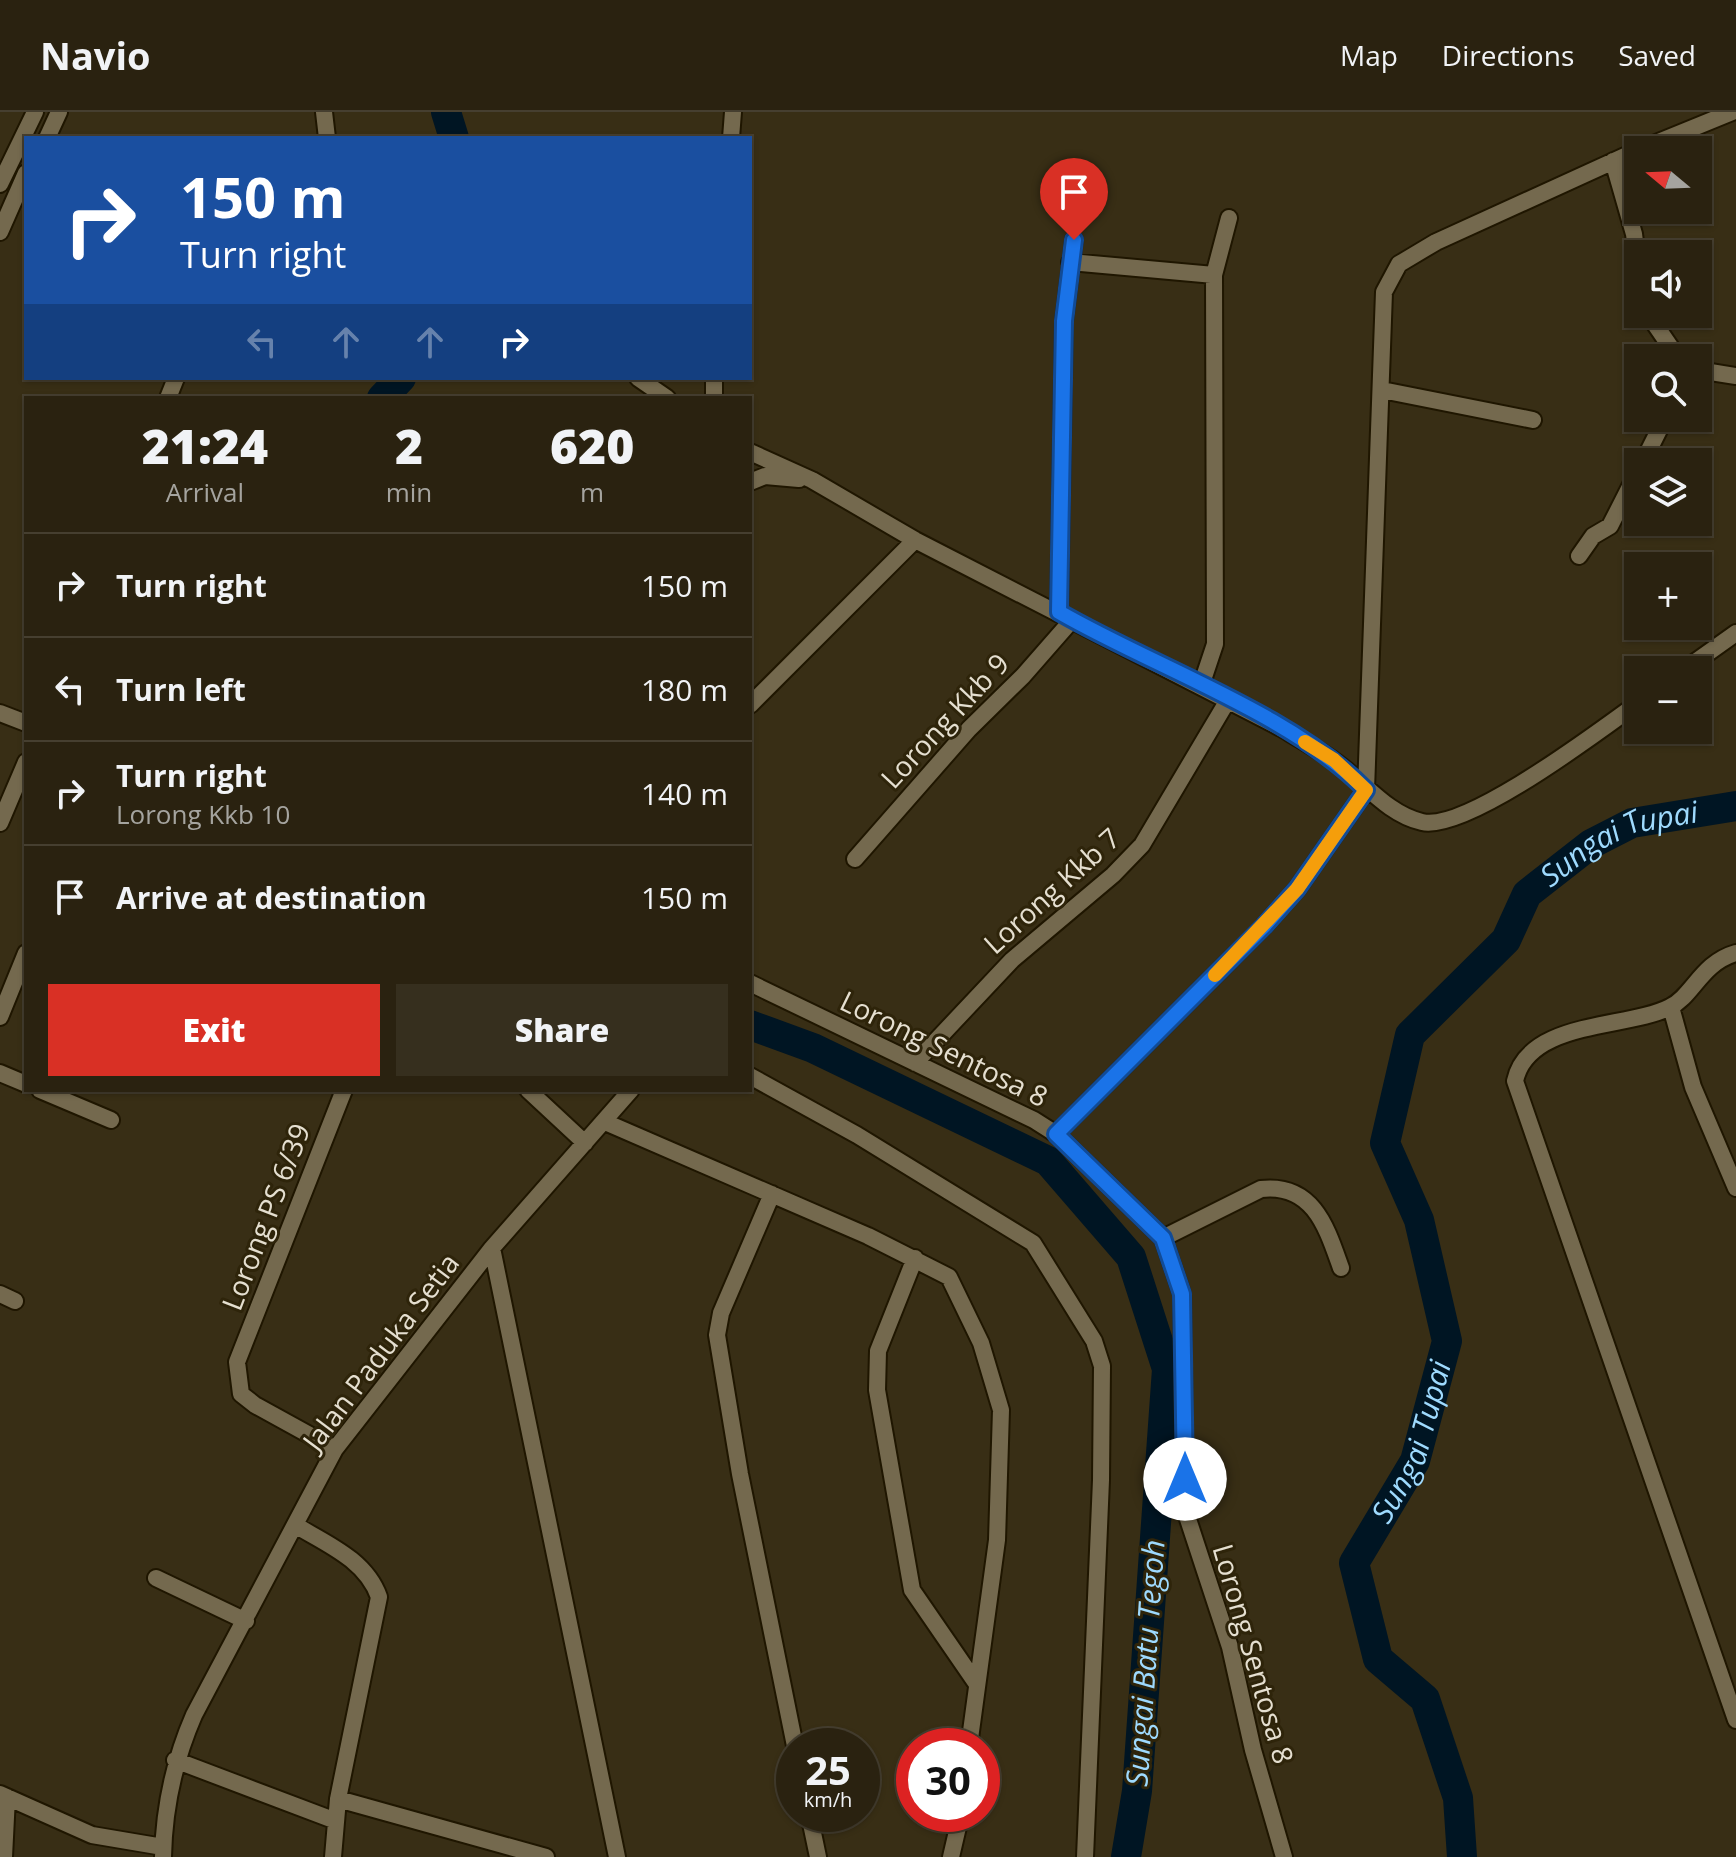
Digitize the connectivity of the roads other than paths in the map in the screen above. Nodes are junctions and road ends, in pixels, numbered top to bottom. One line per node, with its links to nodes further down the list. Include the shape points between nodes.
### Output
1 (35, 112): 12 (street)
2 (59, 112): 6 (street)
3 (324, 112): 7 (street)
4 (733, 112): 8 (street)
5 (1732, 112): 9 (street)
6 (48, 136)
7 (327, 136)
8 (731, 136)
9 (1673, 136)
10 (1624, 156): 11 (street)
11 (1613, 161): 17 (street); 23 (street, via 1399,264 1384,292)
12 (3, 178)
13 (24, 180): 15 (street)
14 (1229, 218): 19 (street)
15 (0, 232)
16 (1074, 240): 18 (street)
17 (1635, 240)
18 (1070, 262): 19 (street); 32 (street, via 1064,321)
19 (1214, 275): 35 (street, via 1215,644)
20 (1712, 372): 21 (street)
21 (1736, 376)
22 (641, 380): 24 (street)
23 (1382, 390): 25 (street); 42 (street)
24 (664, 396)
25 (1533, 420)
26 (752, 453): 27 (street)
27 (812, 480): 28 (street, via 765,476); 30 (street)
28 (752, 481)
29 (1624, 498): 31 (street, via 1610,526 1593,536)
30 (915, 540): 32 (street); 37 (street)
31 (1579, 556)
32 (1066, 616): 35 (street); 44 (street, Lorong Kkb 9, via 1023,676)
33 (1736, 633): 34 (street)
34 (1704, 656)
35 (1201, 686): 36 (street)
36 (1228, 700): 42 (street, via 1334,760); 50 (street, Lorong Kkb 7, via 1134,854 1012,960)
37 (752, 703)
38 (0, 713): 40 (street)
39 (1624, 713): 42 (street, via 1465,816 1421,822)
40 (24, 722)
41 (24, 767): 43 (street)
42 (1366, 790): 60 (street, via 1297,889 1264,926)
43 (0, 823)
44 (855, 859)
45 (1736, 953): 48 (street, via 1723,957)
46 (24, 958): 49 (street)
47 (752, 984): 50 (street, Lorong Sentosa 8)
48 (1671, 1007): 62 (street, via 1693,1087); 73 (street, via 1589,1026 1543,1045 1524,1057 1515,1081)
49 (0, 1017)
50 (915, 1063): 60 (street, Lorong Sentosa 8)
51 (0, 1073): 53 (street)
52 (752, 1077): 89 (street, via 1033,1243 1094,1341 1102,1366 1101,1480)
53 (24, 1083)
54 (45, 1092): 58 (street)
55 (343, 1092): 68 (street, Lorong PS 6/39, via 237,1362 241,1394)
56 (530, 1092): 61 (street)
57 (629, 1092): 59 (street, Jalan Paduka Setia)
58 (111, 1120)
59 (605, 1122): 61 (street, Jalan Paduka Setia); 63 (street)
60 (1056, 1134): 64 (street, Lorong Sentosa 8)
61 (585, 1143): 65 (street, Jalan Paduka Setia)
62 (1736, 1188)
63 (772, 1194): 66 (street); 74 (street, via 721,1313 717,1335)
64 (1163, 1238): 67 (street, via 1261,1189 1276,1189 1318,1210); 90 (street, Lorong Sentosa 8, via 1182,1294 1185,1510 1230,1647)
65 (492, 1248): 68 (street, Jalan Paduka Setia); 86 (street)
66 (915, 1258): 72 (street, via 878,1351 877,1390 912,1590); 72 (street, via 949,1277 981,1343 1001,1410 997,1540)
67 (1341, 1268)
68 (335, 1449): 69 (street, Jalan Paduka Setia)
69 (295, 1525): 71 (street, Jalan Paduka Setia); 78 (street, via 354,1561 373,1581 379,1597)
70 (156, 1578): 71 (street)
71 (246, 1621): 76 (street, Jalan Paduka Setia)
72 (976, 1683): 75 (street)
73 (1736, 1720)
74 (792, 1728)
75 (971, 1728)
76 (175, 1760): 79 (street); 82 (street, Jalan Paduka Setia)
77 (4, 1795): 82 (street, via 92,1835); 83 (street)
78 (338, 1799): 79 (street); 85 (street)
79 (336, 1821): 84 (street)
80 (813, 1832): 87 (street)
81 (957, 1832): 88 (street)
82 (163, 1852)
83 (4, 1857)
84 (333, 1857)
85 (546, 1857)
86 (617, 1857)
87 (818, 1857)
88 (951, 1857)
89 (1085, 1857)
90 (1284, 1857)

